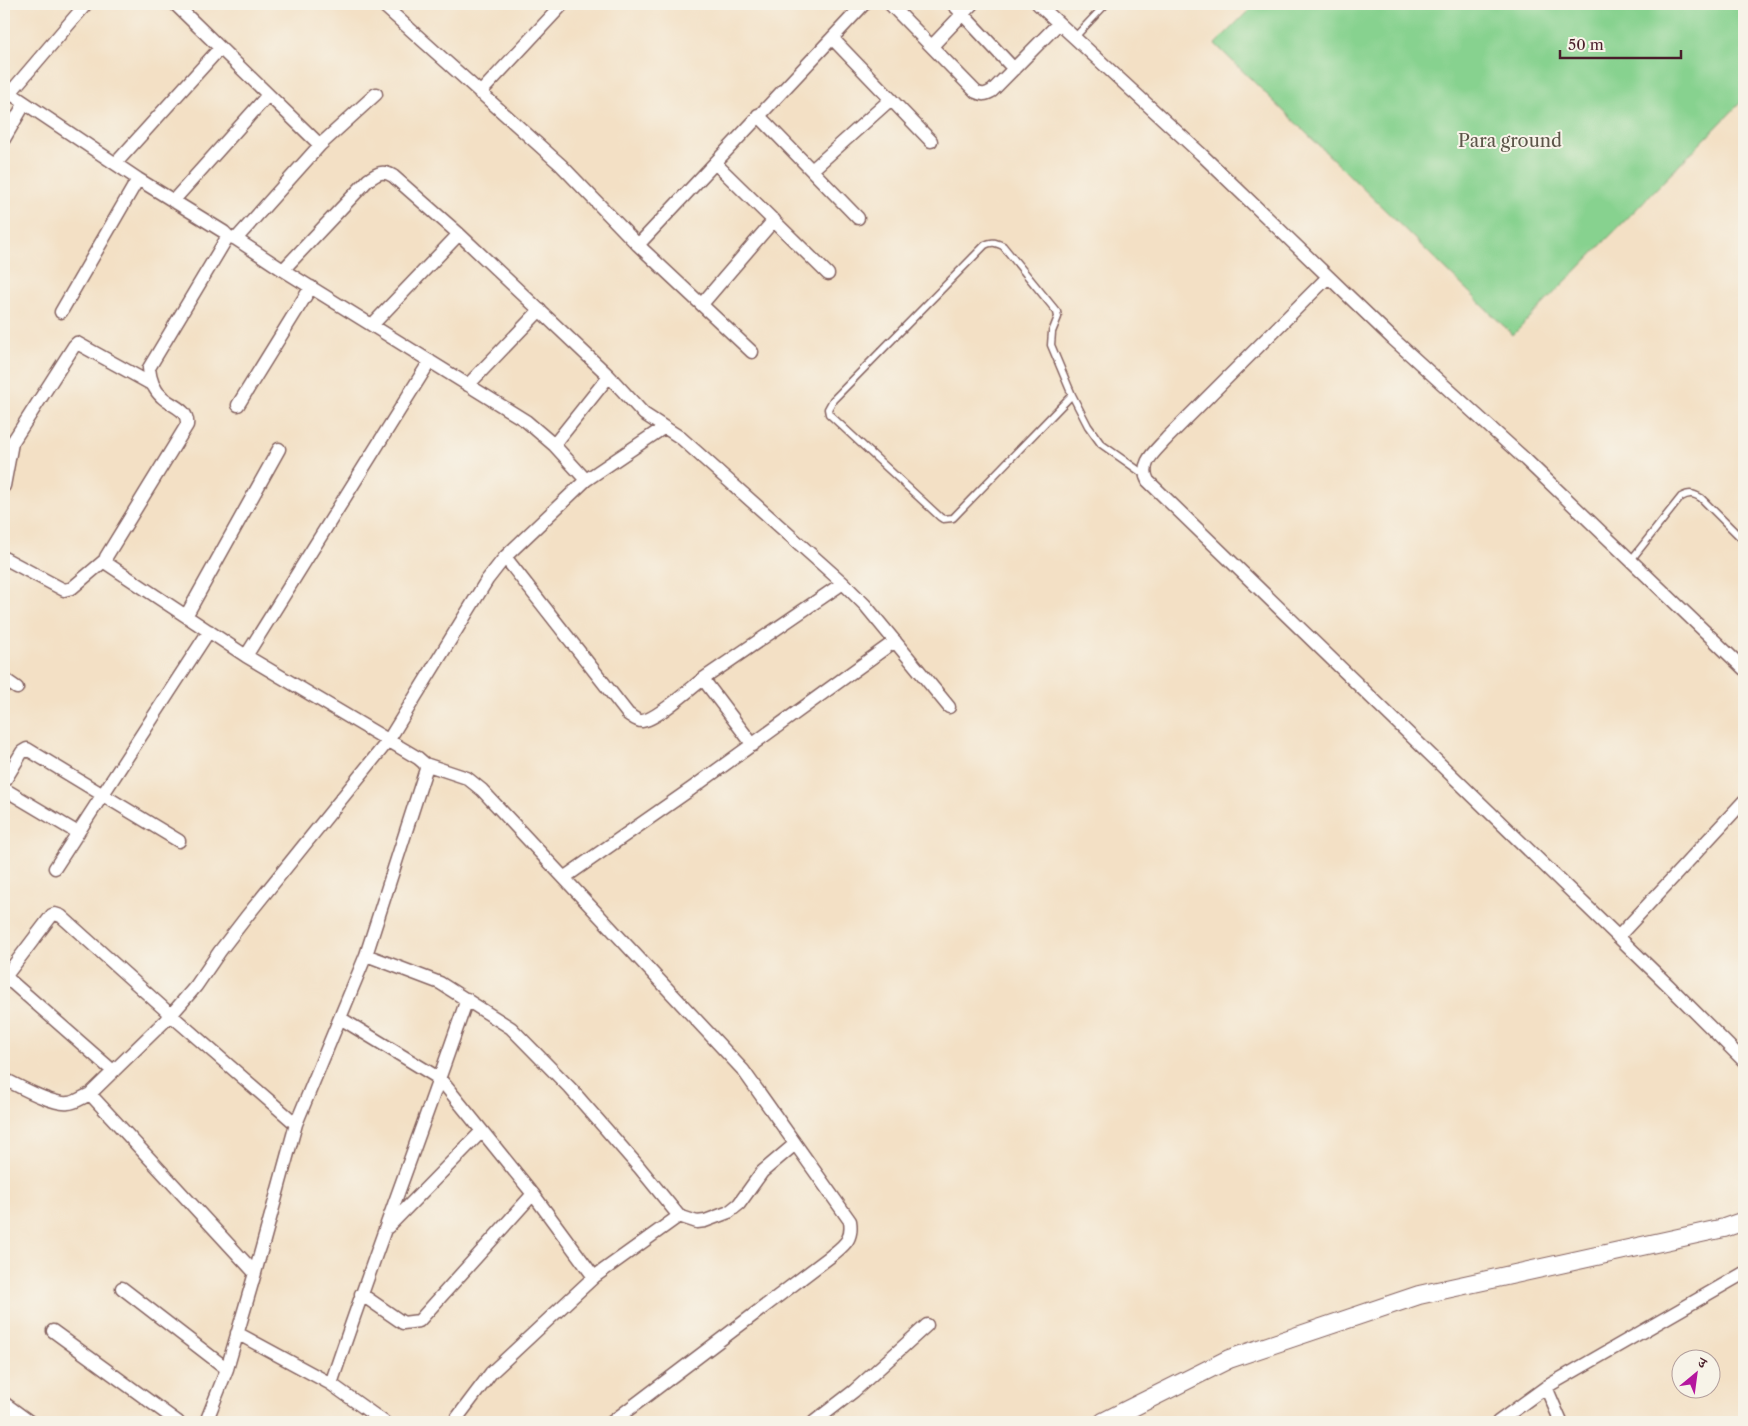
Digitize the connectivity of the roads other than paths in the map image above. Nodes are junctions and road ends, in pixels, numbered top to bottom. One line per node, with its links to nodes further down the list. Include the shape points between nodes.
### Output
1 (86, 4): 17 (street)
2 (175, 4): 15 (street)
3 (563, 4): 18 (street)
4 (864, 4): 13 (street)
5 (890, 4): 14 (street)
6 (972, 4): 10 (street)
7 (1038, 4): 11 (street)
8 (1106, 4): 12 (lane)
9 (389, 6): 18 (street)
10 (958, 8): 14 (street); 16 (street)
11 (1059, 23): 12 (street); 16 (street)
12 (1075, 37): 39 (street)
13 (832, 38): 21 (street); 23 (street)
14 (932, 46): 16 (street, via 981,95 992,91)
15 (220, 48): 20 (street); 27 (street)
16 (1014, 69)
17 (7, 91): 22 (street)
18 (480, 93): 36 (street, via 561,166)
19 (376, 94): 26 (street)
20 (268, 95): 26 (street); 31 (street)
21 (891, 99): 25 (street); 29 (street)
22 (25, 103): 24 (street); 27 (street)
23 (758, 116): 28 (street); 29 (street)
24 (4, 139)
25 (931, 141)
26 (320, 145): 35 (street)
27 (116, 163): 30 (street)
28 (715, 163): 33 (street); 36 (street)
29 (812, 170): 32 (street)
30 (138, 179): 31 (street); 43 (street)
31 (173, 201): 35 (street)
32 (858, 218)
33 (774, 220): 38 (street); 41 (street)
34 (459, 234): 37 (street, via 393,176 378,172); 42 (street); 44 (street)
35 (232, 238): 37 (street); 48 (street, via 152,361 149,368)
36 (638, 244): 41 (street)
37 (283, 270): 40 (street)
38 (828, 274)
39 (1328, 277): 55 (street, via 1167,438 1147,460); 62 (street)
40 (311, 287): 44 (street); 51 (street)
41 (702, 304): 45 (street)
42 (540, 310): 47 (street); 49 (street)
43 (61, 312)
44 (372, 325): 46 (street)
45 (752, 352)
46 (430, 361): 49 (street); 67 (street)
47 (610, 376): 52 (street, via 644,414); 53 (street)
48 (153, 385): 57 (street, via 77,344 74,346 12,443); 61 (street, via 162,397 184,412 187,425)
49 (468, 385): 53 (street, via 526,421)
50 (1072, 395): 50 (lane, via 1051,345 1057,312 1003,246 990,242 833,400 828,409 829,414 940,517 949,519); 55 (lane, via 1094,435 1116,456)
51 (238, 405)
52 (663, 428): 56 (street); 63 (street, via 681,438)
53 (554, 444): 56 (street)
54 (279, 450): 64 (street)
55 (1145, 475): 84 (street)
56 (586, 480): 59 (street)
57 (4, 486)
58 (1744, 541): 62 (lane, via 1701,498 1688,493 1681,497)
59 (505, 557): 70 (street, via 636,720 644,721 656,716); 73 (street, via 487,580)
60 (4, 558): 61 (street, via 64,590 72,588)
61 (105, 560): 64 (street, via 109,566)
62 (1630, 560): 68 (street)
63 (843, 583): 66 (street); 70 (street)
64 (186, 616): 65 (street)
65 (209, 631): 67 (street); 78 (street)
66 (895, 641): 72 (street); 74 (street)
67 (246, 656): 73 (street)
68 (1744, 669)
69 (4, 679): 71 (street)
70 (703, 679): 74 (street)
71 (17, 688)
72 (949, 707)
73 (388, 741): 75 (street); 87 (street)
74 (753, 745): 83 (street)
75 (425, 764): 83 (street, via 467,778 482,790); 85 (street, via 426,774)
76 (4, 782): 78 (street, via 27,749)
77 (4, 789): 80 (street)
78 (103, 794): 80 (street); 81 (street)
79 (1744, 801): 84 (street)
80 (78, 833): 82 (street)
81 (179, 841)
82 (55, 868)
83 (565, 877): 96 (street, via 743,1070)
84 (1618, 937): 89 (street)
85 (366, 955): 86 (street, via 440,983); 88 (street)
86 (467, 999): 92 (street); 98 (street, via 511,1028 570,1088)
87 (171, 1015): 90 (street); 90 (street, via 61,916 52,915 7,978); 94 (street)
88 (340, 1018): 92 (street); 94 (street)
89 (1744, 1061)
90 (112, 1071): 93 (street)
91 (4, 1079): 93 (street, via 55,1102 68,1103)
92 (440, 1079): 95 (street); 100 (street)
93 (90, 1094): 101 (street)
94 (296, 1124): 101 (street)
95 (482, 1131): 97 (street); 100 (street)
96 (795, 1144): 98 (street, via 762,1172 739,1204 729,1212 697,1222); 118 (street, via 850,1222 852,1232 846,1243)
97 (534, 1194): 103 (street); 105 (street, via 419,1321 403,1323)
98 (679, 1216): 103 (street)
99 (1744, 1221): 120 (street, via 1716,1230 1419,1295 1228,1359)
100 (384, 1230): 105 (street)
101 (255, 1273): 108 (street)
102 (1744, 1273): 111 (street)
103 (594, 1277): 117 (street, via 490,1373)
104 (122, 1288): 109 (street)
105 (361, 1294): 110 (street)
106 (927, 1325): 119 (street, via 854,1391)
107 (53, 1331): 114 (street)
108 (237, 1333): 109 (street); 110 (street)
109 (227, 1369): 115 (street)
110 (331, 1384): 116 (street)
111 (1546, 1387): 121 (street); 122 (street)
112 (4, 1403): 113 (street)
113 (30, 1422)
114 (178, 1422)
115 (206, 1422)
116 (384, 1422)
117 (454, 1422)
118 (612, 1422)
119 (814, 1422)
120 (1103, 1422)
121 (1498, 1422)
122 (1561, 1422)

